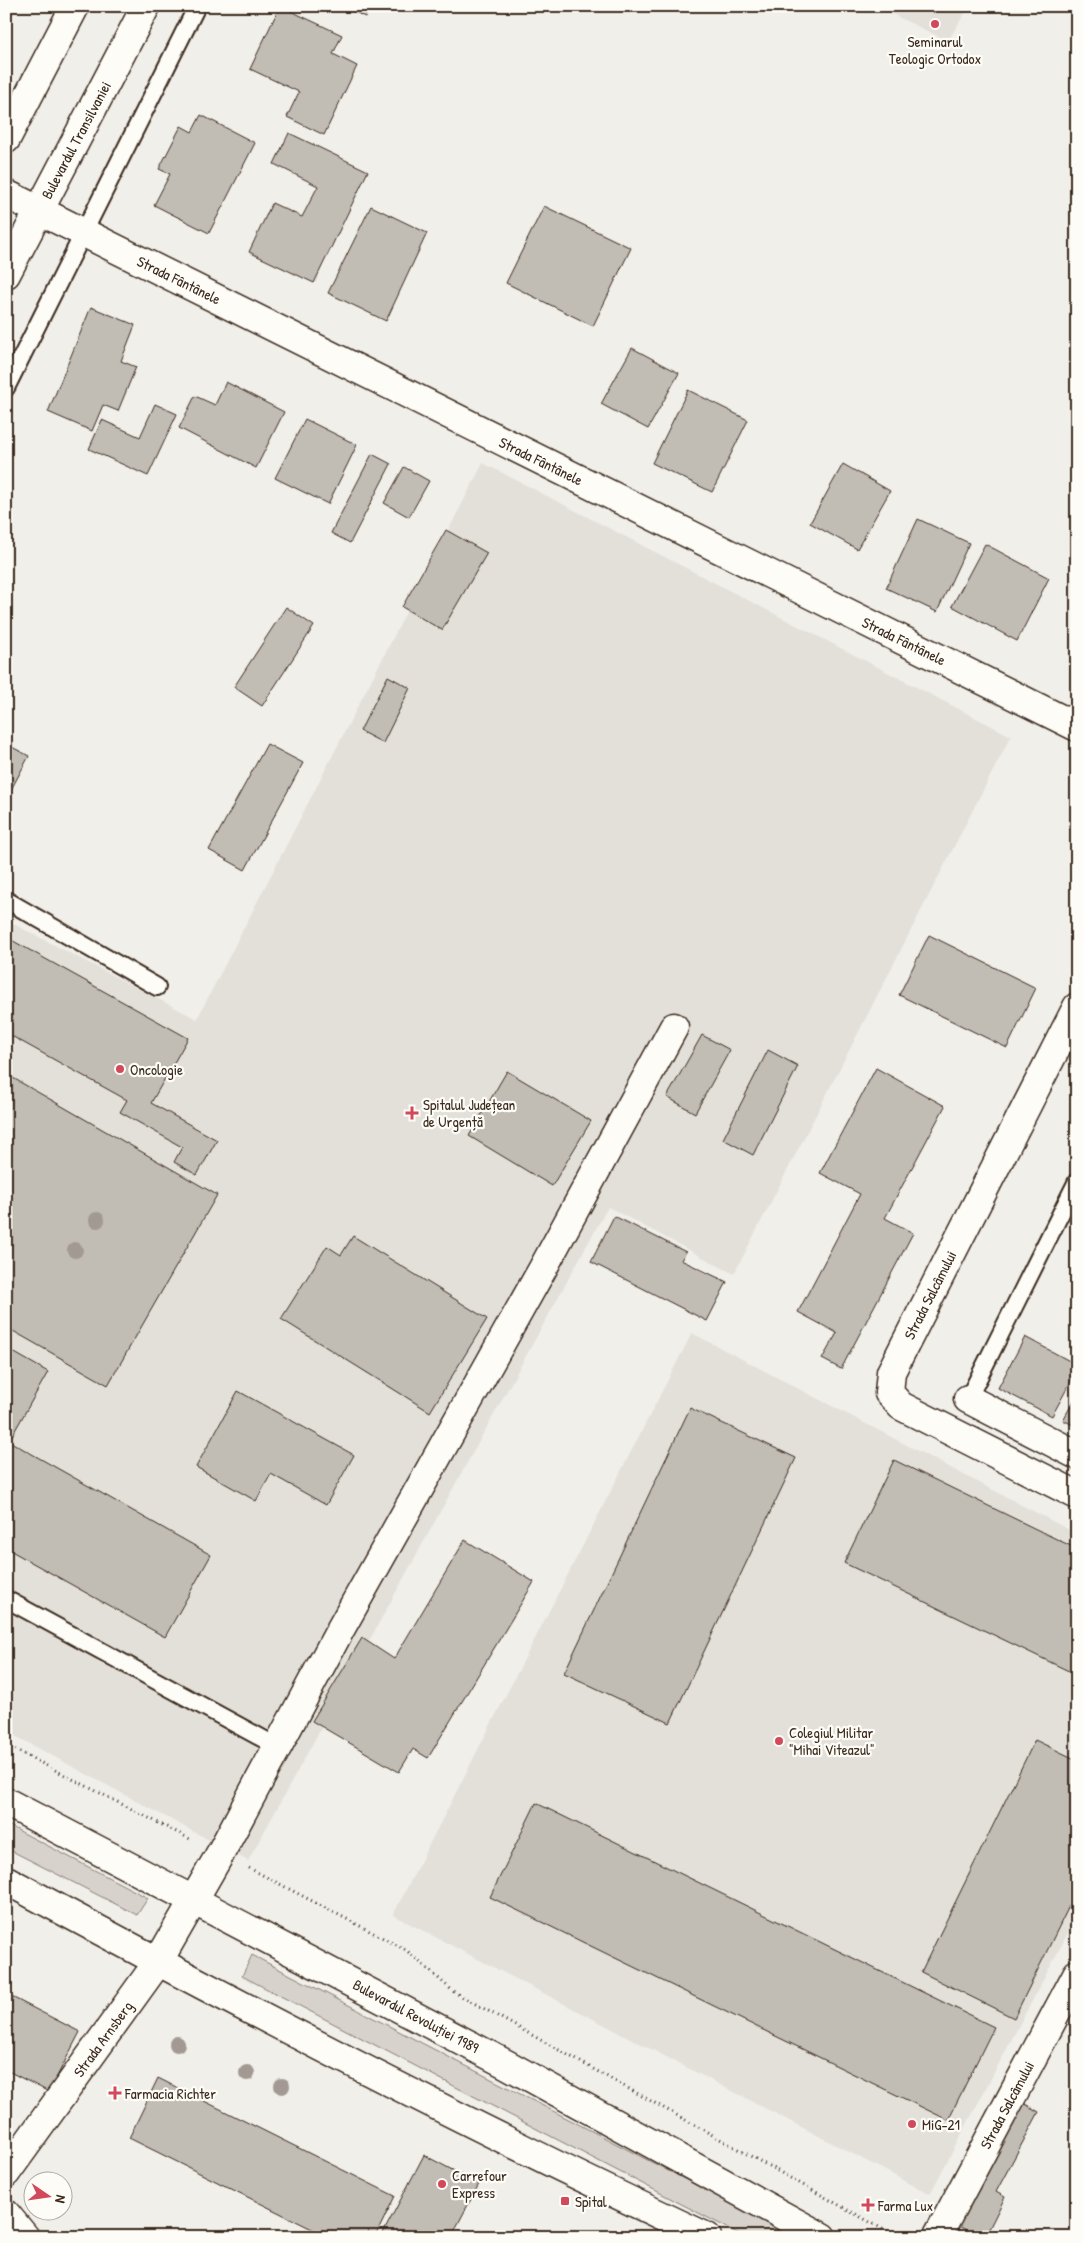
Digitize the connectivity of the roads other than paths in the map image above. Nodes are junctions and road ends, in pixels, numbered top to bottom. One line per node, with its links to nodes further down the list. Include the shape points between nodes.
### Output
1 (75, 6): 4 (street)
2 (146, 6): 6 (street, Bulevardul Transilvaniei)
3 (197, 6): 7 (lane)
4 (6, 139)
5 (6, 194): 6 (street, Strada Fântânele)
6 (40, 210): 7 (street, Strada Fântânele); 8 (street, Bulevardul Transilvaniei)
7 (85, 233): 9 (lane); 10 (street, Strada Fântânele)
8 (6, 274)
9 (6, 388)
10 (1077, 728)
11 (6, 900): 12 (lane)
12 (157, 987)
13 (1077, 1007): 18 (street, Strada Salcâmului, via 891,1372 889,1393 901,1406)
14 (674, 1027): 20 (street, Strada Arnsberg)
15 (1077, 1180): 16 (lane)
16 (968, 1399): 17 (street)
17 (1077, 1455)
18 (1077, 1496)
19 (6, 1600): 20 (lane)
20 (278, 1747): 23 (street, Strada Arnsberg)
21 (6, 1802): 23 (street, Bulevardul Revoluției 1989)
22 (6, 1880): 24 (street)
23 (193, 1901): 24 (street, Strada Arnsberg); 30 (street, Bulevardul Revoluției 1989, via 506,2064)
24 (158, 1962): 26 (street, Strada Arnsberg); 29 (street, via 474,2126)
25 (1077, 1974): 31 (street, Strada Salcâmului)
26 (6, 2173)
27 (6, 2214): 28 (street)
28 (26, 2237)
29 (707, 2237)
30 (822, 2237)
31 (937, 2237)

